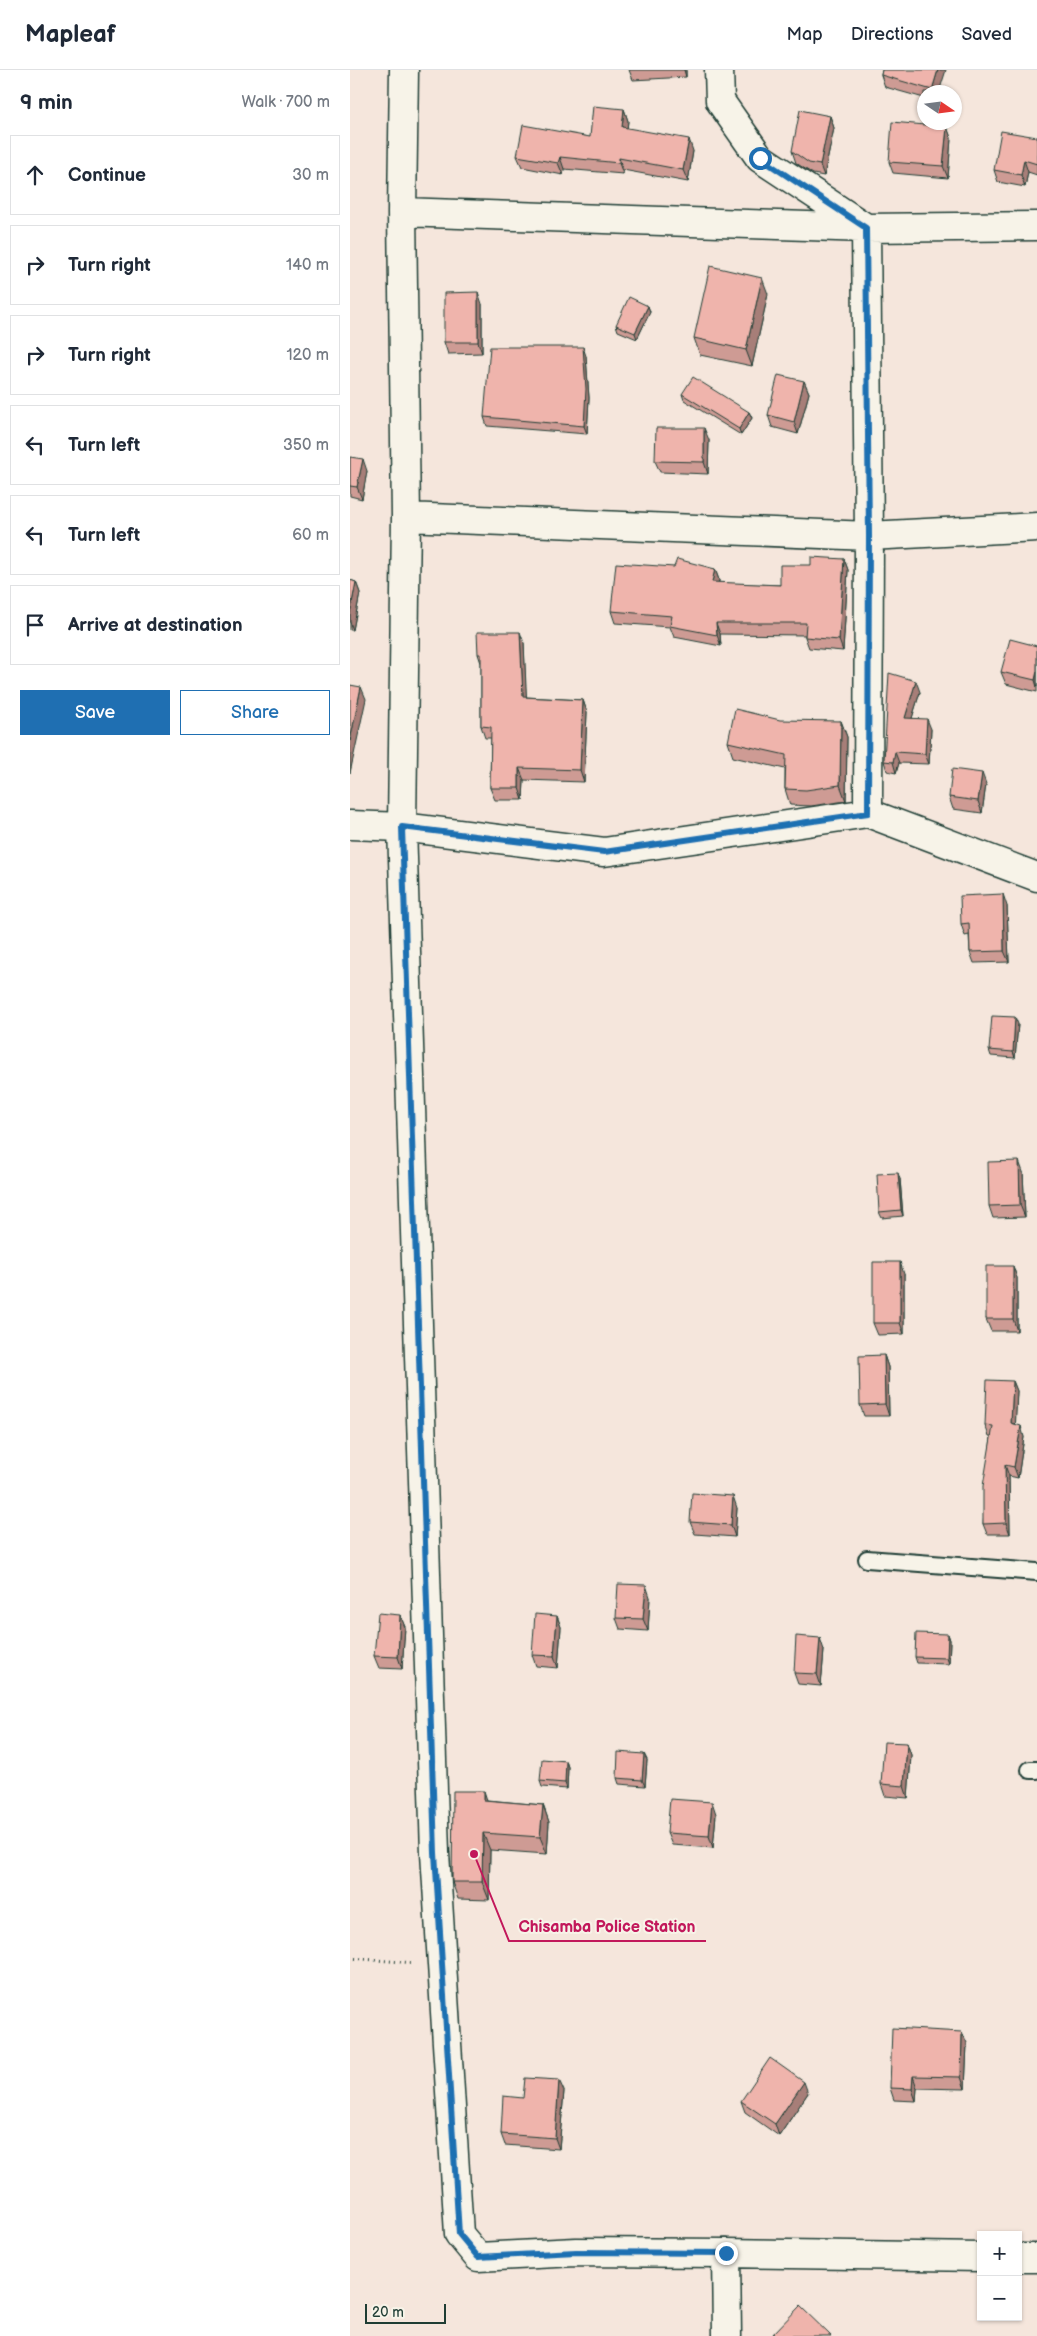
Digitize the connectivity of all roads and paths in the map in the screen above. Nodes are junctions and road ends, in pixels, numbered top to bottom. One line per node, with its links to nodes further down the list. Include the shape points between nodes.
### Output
1 (404, 70): 3 (street)
2 (719, 70): 5 (street, via 720,102 760,158)
3 (402, 212): 5 (street); 6 (street)
4 (1037, 226): 5 (street)
5 (866, 228): 8 (street)
6 (406, 517): 8 (street); 11 (street)
7 (1037, 526): 8 (street)
8 (869, 536): 9 (street)
9 (868, 813): 11 (street, via 604,852); 12 (street)
10 (350, 825): 11 (street)
11 (402, 827): 16 (street, via 434,1833)
12 (1037, 877)
13 (867, 1560): 14 (lane)
14 (1037, 1572)
15 (350, 1958): 16 (path)
16 (442, 1965): 17 (street, via 459,2234 478,2257 576,2252)
17 (726, 2253): 18 (street); 21 (street)
18 (977, 2257)
19 (1022, 2258): 20 (street)
20 (1037, 2258)
21 (727, 2336)

